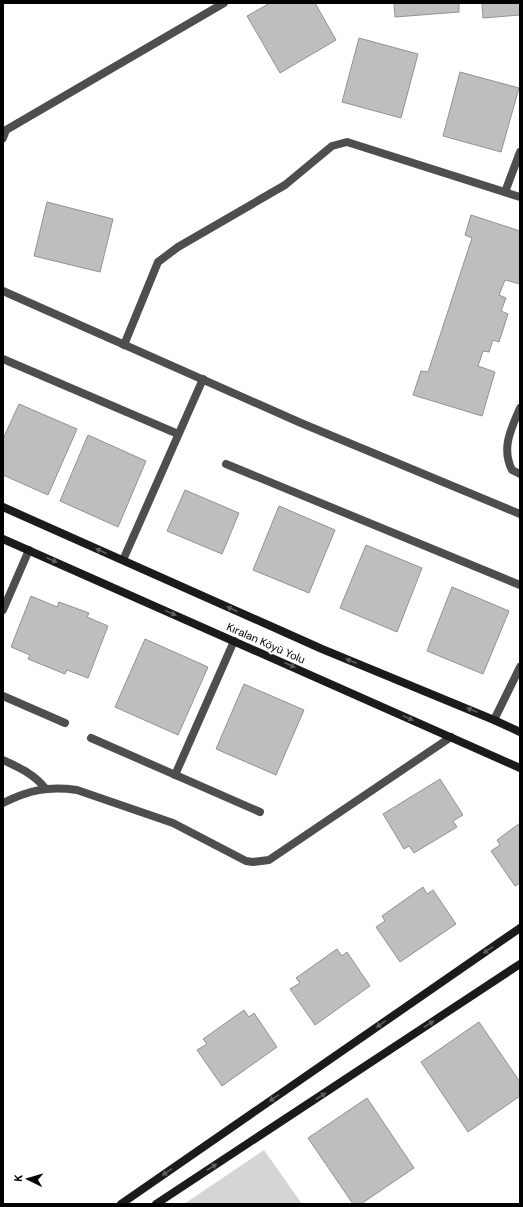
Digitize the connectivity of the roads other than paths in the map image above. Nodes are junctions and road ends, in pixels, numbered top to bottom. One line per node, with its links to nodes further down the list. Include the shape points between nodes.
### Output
1 (224, 3): 2 (street)
2 (4, 132)
3 (520, 152): 4 (street)
4 (505, 192): 5 (street); 7 (street, via 347,142 332,146 284,185 178,247 158,262)
5 (520, 197)
6 (3, 291): 7 (street)
7 (124, 345): 9 (street)
8 (3, 359): 11 (street)
9 (203, 379): 11 (street); 15 (street, via 300,423)
10 (520, 408): 13 (street, via 508,438 507,460 512,470)
11 (178, 434): 18 (street)
12 (226, 464): 19 (street)
13 (520, 474)
14 (3, 507): 18 (street, Kıralan Köyü Yolu, one-way to 14)
15 (520, 514)
16 (3, 539): 17 (street, Kıralan Köyü Yolu)
17 (28, 550): 20 (street); 21 (street, Kıralan Köyü Yolu, one-way to 21)
18 (123, 560): 24 (street, Kıralan Köyü Yolu, one-way to 18, via 322,649)
19 (520, 585)
20 (3, 610)
21 (234, 640): 27 (street, Kıralan Köyü Yolu, one-way to 27); 31 (street)
22 (520, 666): 24 (street)
23 (3, 696): 25 (street)
24 (494, 720): 26 (street, Kıralan Köyü Yolu)
25 (66, 723)
26 (520, 732)
27 (451, 737): 30 (street, Kıralan Köyü Yolu); 32 (street, via 269,860 261,862 240,858 173,824 92,794 77,790)
28 (91, 738): 31 (street)
29 (3, 760): 32 (street, via 23,768)
30 (520, 768)
31 (176, 775): 34 (street)
32 (45, 788): 33 (street)
33 (3, 803)
34 (260, 812)
35 (520, 928): 37 (street, one-way to 37)
36 (520, 964): 38 (street, one-way to 36)
37 (121, 1204)
38 (156, 1204)

